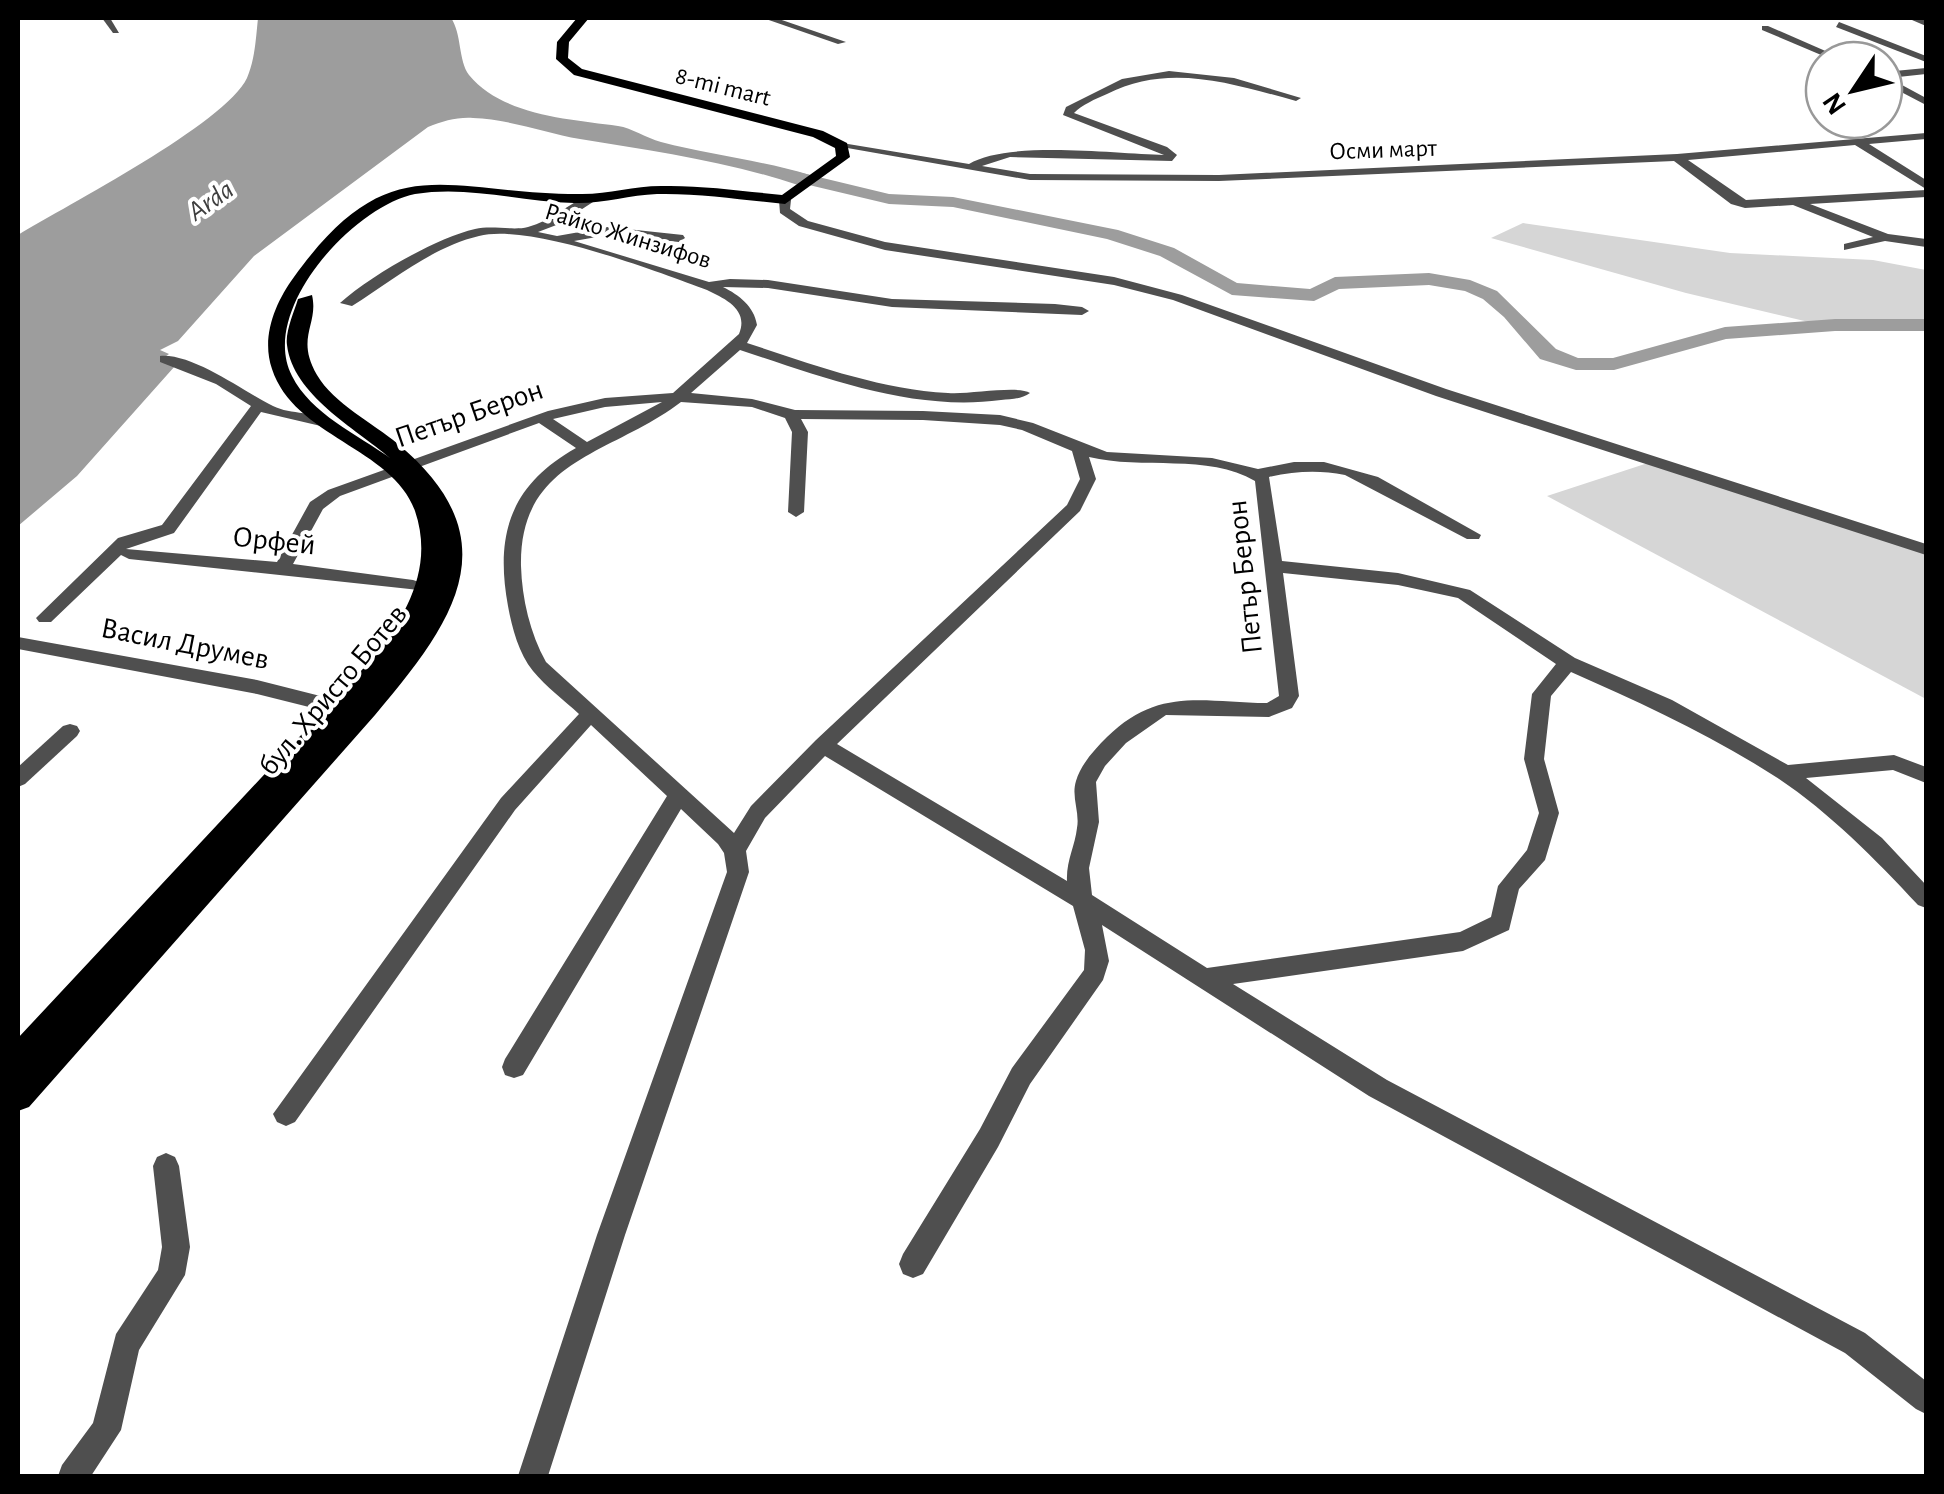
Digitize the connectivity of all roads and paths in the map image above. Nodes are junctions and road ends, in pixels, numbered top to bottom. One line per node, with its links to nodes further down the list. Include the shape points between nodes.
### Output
1 (106, 18): 10 (street)
2 (584, 18): 19 (main road, 8-mi mart, via 562,48 562,59 578,72 818,134)
3 (768, 18): 7 (street)
4 (809, 18): 7 (street)
5 (1915, 18): 6 (street)
6 (1926, 23)
7 (788, 24): 11 (street)
8 (1839, 25): 13 (street)
9 (1765, 28): 12 (street)
10 (116, 31)
11 (841, 42)
12 (1804, 44)
13 (1926, 59)
14 (1904, 89): 16 (street)
15 (1296, 98): 21 (street, via 1210,76 1139,78 1068,115 1163,150 1168,160 1010,154)
16 (1926, 102)
17 (1926, 136): 18 (street, Осми март)
18 (1859, 143): 20 (street, Осми март); 22 (street)
19 (842, 146): 21 (street, Осми март); 25 (main road, via 844,157)
20 (1677, 157): 21 (street, Осми март, via 1219,178 1049,178); 27 (street, via 1740,203)
21 (970, 168)
22 (1926, 185)
23 (444, 188): 26 (main road, бул. Христо Ботев); 43 (main road, бул. Христо Ботев, via 372,206 314,261 290,296 278,329 281,372); 46 (main road, бул. Христо Ботев, via 398,200 355,236 313,287 296,327 294,347 310,384)
24 (1926, 193): 27 (street)
25 (790, 197): 26 (main road, бул. Христо Ботев, via 662,190); 50 (street, via 787,216 830,232 1136,286)
26 (589, 199): 28 (street)
27 (1792, 200): 30 (street)
28 (526, 232): 31 (street, Райко Жинзифов); 35 (street, Райко Жинзифов, via 497,229 454,240)
29 (678, 238): 31 (street, via 608,231)
30 (1884, 238): 32 (street); 33 (street)
31 (555, 240): 34 (street, Райко Жинзифов)
32 (1926, 243)
33 (1848, 247)
34 (709, 286): 36 (street, via 739,282 876,302); 37 (street, Райко Жинзифов, via 745,310 748,330)
35 (347, 304)
36 (1082, 311)
37 (737, 344): 39 (street, via 909,395 962,401); 44 (street, via 659,410)
38 (165, 359): 40 (street, via 221,380)
39 (1022, 393)
40 (259, 404): 43 (street); 55 (street, via 168,529 124,542)
41 (791, 416): 42 (street, Петър Берон, via 760,404 643,399); 45 (street, Петър Берон, via 1000,420); 48 (street, via 800,432)
42 (544, 419): 44 (street); 46 (street, Петър Берон)
43 (325, 422): 46 (main road, бул. Христо Ботев)
44 (584, 447): 59 (street, via 528,497 510,555 525,644)
45 (1078, 450): 47 (street, Петър Берон); 61 (street, via 1088,478 1074,507)
46 (405, 468): 53 (street, Петър Берон, via 316,506); 58 (main road, бул. Христо Ботев, via 432,532 426,590 400,640); 71 (main road, бул. Христо Ботев, via 433,484 453,541 450,579 422,641)
47 (1258, 474): 49 (street, via 1298,467 1360,472); 52 (street, Петър Берон, via 1266,484)
48 (796, 512)
49 (1473, 536)
50 (1926, 550)
51 (129, 554): 53 (street, Орфей)
52 (1273, 566): 57 (street, via 1398,578 1464,594); 68 (street, Петър Берон, via 1285,703 1269,710 1164,708 1134,723 1086,782 1089,826 1077,862)
53 (282, 568): 54 (street, Орфей)
54 (413, 586)
55 (46, 618)
56 (18, 643): 58 (street, Васил Друмев)
57 (1568, 663): 62 (street, via 1665,704); 69 (street, via 1542,694 1534,759 1549,813 1537,854 1509,886 1501,923 1463,941)
58 (341, 708): 70 (main road, бул. Христо Ботев)
59 (589, 715): 65 (street); 74 (street, via 508,804)
60 (70, 731): 64 (street)
61 (823, 745): 66 (street, via 758,812); 68 (street)
62 (1786, 772): 63 (street, via 1874,762); 67 (street, via 1874,844)
63 (1926, 775)
64 (18, 778)
65 (678, 795): 66 (street, via 726,838); 72 (street)
66 (736, 857): 79 (street, via 735,883)
67 (1926, 899)
68 (1081, 900): 69 (street); 76 (street, Петър Берон, via 1096,944 1095,973 1021,1076)
69 (1204, 978): 77 (street, via 1378,1088 1855,1343)
70 (18, 1057): 71 (street)
71 (46, 1065): 73 (main road, бул. Христо Ботев)
72 (514, 1067)
73 (18, 1097)
74 (286, 1114)
75 (166, 1166): 78 (street, via 176,1247 171,1275 126,1344 106,1430)
76 (913, 1264)
77 (1926, 1398)
78 (73, 1476)
79 (533, 1476)

